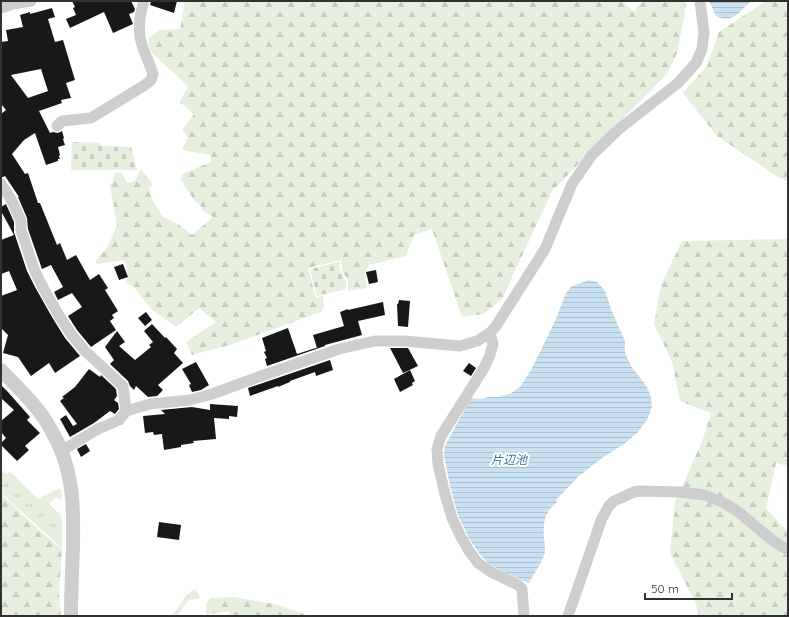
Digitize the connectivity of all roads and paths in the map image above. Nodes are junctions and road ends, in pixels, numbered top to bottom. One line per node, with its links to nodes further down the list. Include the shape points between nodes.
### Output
1 (31, 1): 4 (street)
2 (144, 1): 6 (street, via 140,36 153,74 152,80 91,118 62,121)
3 (700, 1): 8 (street, via 704,33 702,49 696,63 678,83 619,129 592,155 572,184 545,249)
4 (13, 2): 5 (street)
5 (1, 8)
6 (57, 126)
7 (1, 184): 10 (street, via 12,201 20,221 20,230 41,284 71,334 85,351 124,386)
8 (490, 333): 10 (street, via 477,341 460,346 375,341 339,349 212,394 190,400 150,404); 14 (street, via 493,344 490,354 442,436 437,449 438,464 452,518 460,535 478,563 522,589)
9 (1, 370): 11 (street, via 39,411)
10 (126, 412): 11 (street, via 119,420)
11 (61, 451): 13 (street, via 69,478 73,509)
12 (788, 550): 15 (street, via 736,510 705,495 646,490 634,492 614,500 602,518)
13 (71, 616)
14 (524, 616)
15 (568, 616)

